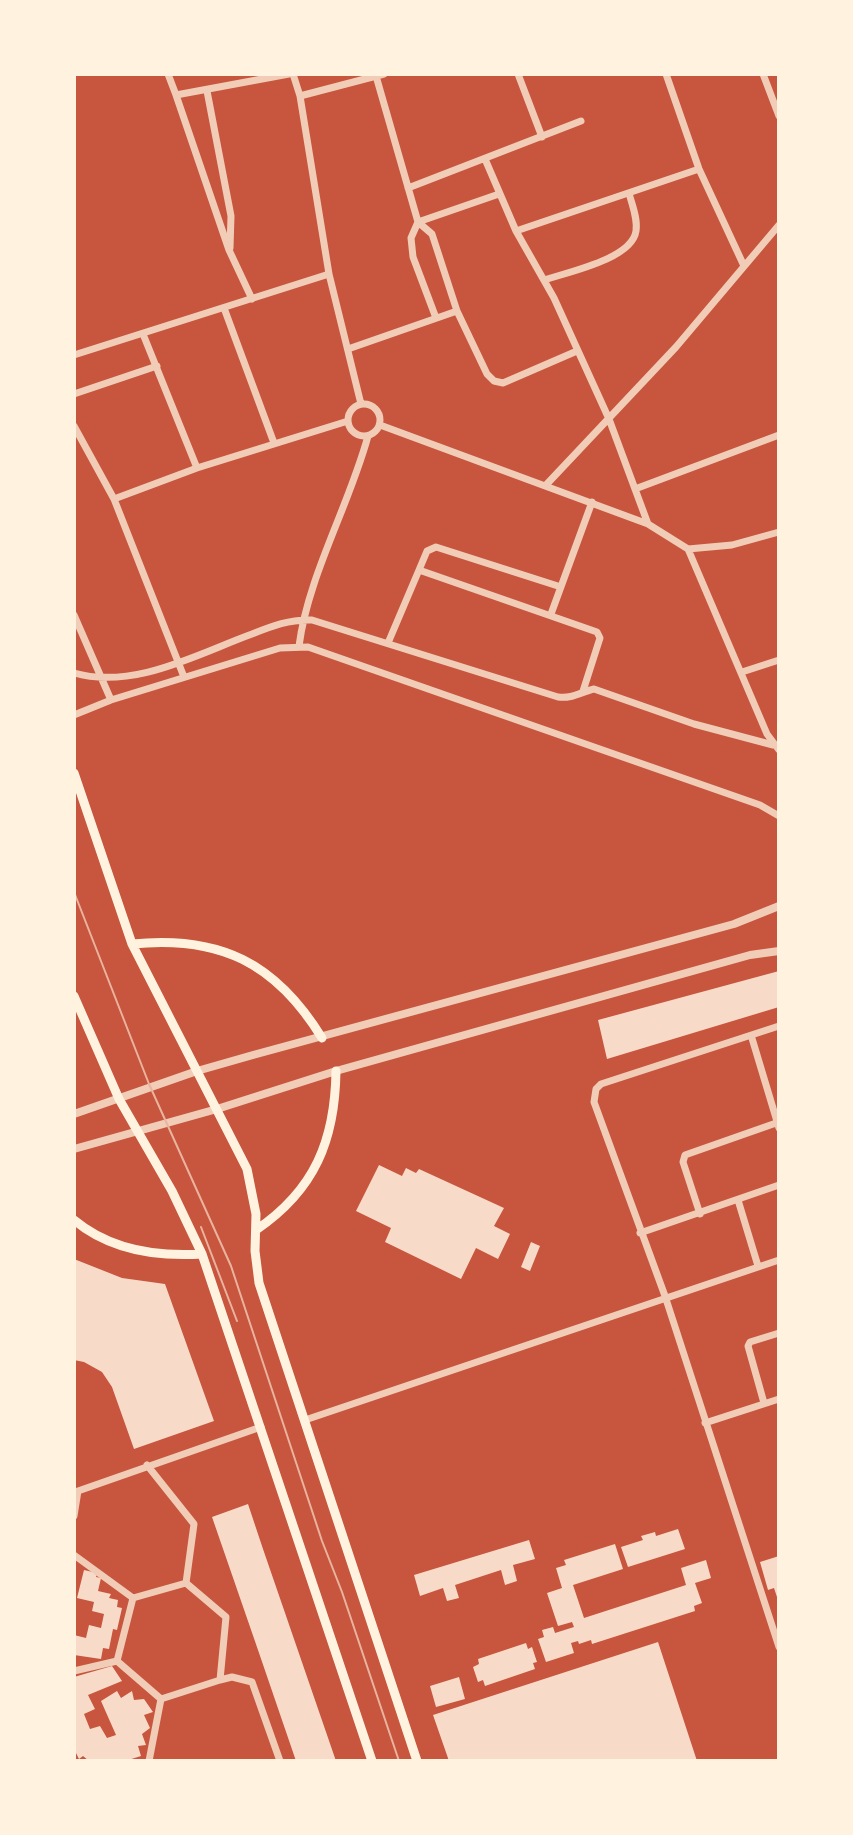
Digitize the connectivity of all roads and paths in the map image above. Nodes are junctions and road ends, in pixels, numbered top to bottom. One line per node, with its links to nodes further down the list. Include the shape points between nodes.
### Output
1 (168, 74): 8 (street)
2 (291, 74): 7 (street); 9 (street)
3 (518, 74): 13 (street)
4 (666, 74): 15 (street)
5 (763, 74): 10 (street)
6 (380, 75): 9 (street); 16 (street)
7 (207, 91): 8 (street); 22 (street, via 231,216)
8 (176, 95): 22 (street)
9 (300, 96): 24 (street)
10 (777, 106): 11 (street)
11 (779, 116)
12 (581, 121): 13 (street)
13 (542, 137): 14 (street)
14 (485, 159): 16 (street); 18 (street)
15 (699, 169): 17 (street); 23 (street)
16 (408, 188): 19 (street)
17 (629, 193): 21 (street); 25 (street, via 636,230 632,244 620,254)
18 (499, 194): 19 (street); 21 (street)
19 (418, 222): 28 (street, via 432,234); 29 (street, via 411,238 413,257)
20 (779, 225): 23 (street)
21 (516, 231): 25 (street)
22 (229, 250): 26 (street)
23 (744, 266): 37 (street)
24 (329, 274): 26 (street); 31 (street)
25 (544, 280): 32 (street)
26 (252, 299): 27 (street)
27 (224, 308): 30 (street); 43 (street)
28 (457, 311): 29 (street); 32 (street, via 494,381 503,383)
29 (436, 318): 31 (street)
30 (143, 334): 33 (street); 34 (street)
31 (348, 349): 36 (street)
32 (577, 351): 37 (street)
33 (74, 355)
34 (157, 366): 35 (street); 44 (street)
35 (74, 394)
36 (361, 404): 38 (street, via 351,410); 39 (street, via 377,409)
37 (609, 419): 45 (street); 46 (street)
38 (348, 421): 42 (street, via 354,433); 43 (street)
39 (380, 425): 42 (street); 45 (street)
40 (74, 426): 47 (street)
41 (779, 435): 46 (street)
42 (368, 436): 56 (street)
43 (274, 443): 44 (street)
44 (197, 468): 47 (street)
45 (546, 485): 48 (street)
46 (635, 489): 49 (street)
47 (114, 499): 60 (street)
48 (592, 502): 49 (street); 53 (street)
49 (648, 524): 51 (street)
50 (779, 532): 51 (street, via 732,545)
51 (688, 549): 61 (street)
52 (419, 570): 53 (street, via 427,551 436,547); 54 (street); 57 (street)
53 (561, 587): 54 (street)
54 (551, 614): 65 (street, via 600,635)
55 (74, 615): 64 (street)
56 (303, 619): 57 (street); 58 (street); 60 (street)
57 (388, 643): 65 (street, via 558,697 571,698)
58 (299, 646): 63 (street); 70 (street, via 760,805)
59 (779, 660): 61 (street)
60 (179, 661): 63 (street); 64 (street, via 134,676)
61 (742, 672): 68 (street)
62 (74, 673): 64 (street)
63 (184, 677): 66 (street)
64 (103, 678): 66 (street)
65 (583, 691): 68 (street, via 606,692)
66 (111, 700): 67 (street)
67 (74, 715)
68 (776, 747)
69 (74, 773): 72 (main road)
70 (779, 816)
71 (779, 906): 77 (street, via 747,920)
72 (132, 944): 77 (main road, via 193,942 241,959 285,989); 78 (main road)
73 (779, 951): 79 (street)
74 (74, 996): 80 (main road)
75 (779, 1026): 76 (street)
76 (751, 1035): 83 (street); 91 (street, via 596,1089 594,1102)
77 (322, 1038): 78 (street)
78 (197, 1071): 80 (street); 81 (main road)
79 (336, 1071): 81 (street); 90 (main road, via 332,1125 312,1173 279,1214)
80 (119, 1099): 82 (street); 84 (main road)
81 (217, 1109): 84 (street); 90 (main road, via 247,1169)
82 (74, 1114)
83 (778, 1124): 88 (street, via 685,1155)
84 (138, 1131): 85 (street); 92 (main road)
85 (74, 1149)
86 (779, 1185): 87 (street)
87 (738, 1200): 88 (street); 94 (street)
88 (700, 1214): 91 (street)
89 (74, 1220): 92 (main road, via 100,1237 150,1254)
90 (256, 1230): 99 (main road, via 259,1283)
91 (640, 1233): 95 (street)
92 (202, 1254): 101 (main road)
93 (779, 1260): 94 (street)
94 (758, 1266): 95 (street)
95 (665, 1296): 99 (street); 100 (street)
96 (779, 1333): 98 (street, via 748,1346)
97 (779, 1399): 98 (street)
98 (764, 1403): 100 (street)
99 (305, 1420): 116 (main road)
100 (705, 1423): 108 (street)
101 (261, 1427): 102 (street); 115 (main road)
102 (147, 1465): 103 (street); 106 (street, via 194,1524)
103 (76, 1489): 104 (street)
104 (74, 1516)
105 (74, 1555): 107 (street)
106 (186, 1583): 107 (street); 111 (street, via 226,1617)
107 (133, 1598): 109 (street)
108 (779, 1646)
109 (117, 1661): 110 (street); 112 (street)
110 (74, 1671)
111 (220, 1680): 112 (street); 114 (street, via 252,1682)
112 (161, 1699): 113 (street)
113 (149, 1761)
114 (280, 1761)
115 (372, 1761)
116 (417, 1761)

